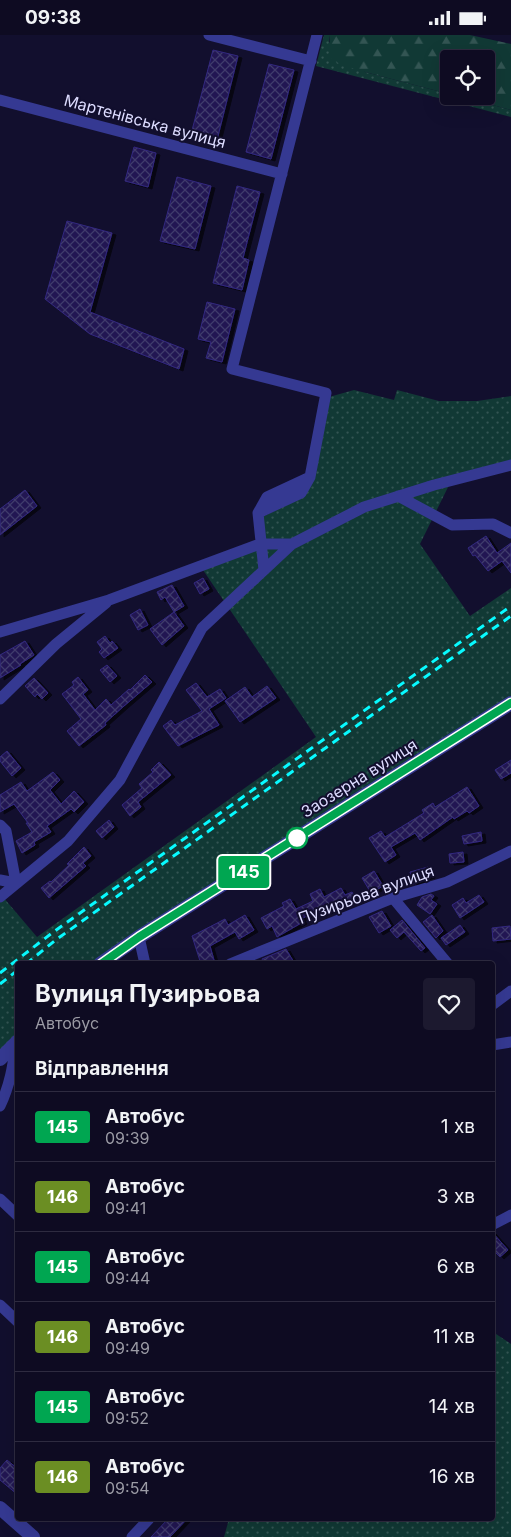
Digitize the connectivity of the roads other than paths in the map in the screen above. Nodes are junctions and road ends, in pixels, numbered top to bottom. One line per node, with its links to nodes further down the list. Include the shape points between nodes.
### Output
1 (209, 35): 3 (street)
2 (317, 35): 3 (street)
3 (311, 61): 5 (street)
4 (0, 100): 5 (street, Мартенівська вулиця)
5 (282, 174): 9 (street, via 232,369 326,393 310,477 267,497 258,513)
6 (511, 465): 7 (street)
7 (398, 496): 8 (street, via 452,525 493,524); 10 (street, via 364,507)
8 (511, 533)
9 (260, 544): 10 (street); 11 (street); 12 (street)
10 (292, 544): 11 (street)
11 (264, 570): 19 (street, via 202,628 120,780 68,841)
12 (109, 600): 13 (street); 14 (street, via 56,644)
13 (0, 632)
14 (0, 699)
15 (511, 703): 22 (street, Заозерна вулиця)
16 (0, 825): 19 (street, via 6,831)
17 (511, 851): 21 (street, Пузирьова вулиця, via 447,882)
18 (0, 880): 19 (street)
19 (16, 883): 20 (street)
20 (0, 897)
21 (393, 898): 25 (street, Пузирьова вулиця); 26 (street)
22 (139, 937): 23 (street, Заозерна вулиця); 24 (street)
23 (104, 961)
24 (144, 961)
25 (237, 961)
26 (446, 961)
27 (511, 991): 28 (street)
28 (495, 1003)
29 (511, 1042): 31 (street)
30 (15, 1044): 33 (street)
31 (495, 1045)
32 (15, 1055): 34 (street, via 12,1075)
33 (0, 1059)
34 (0, 1106)
35 (0, 1199): 36 (street)
36 (15, 1213)
37 (511, 1215): 38 (street)
38 (495, 1223)
39 (0, 1305): 40 (street)
40 (15, 1318)
41 (0, 1508): 43 (street)
42 (147, 1521): 44 (street)
43 (33, 1537)
44 (132, 1537)

